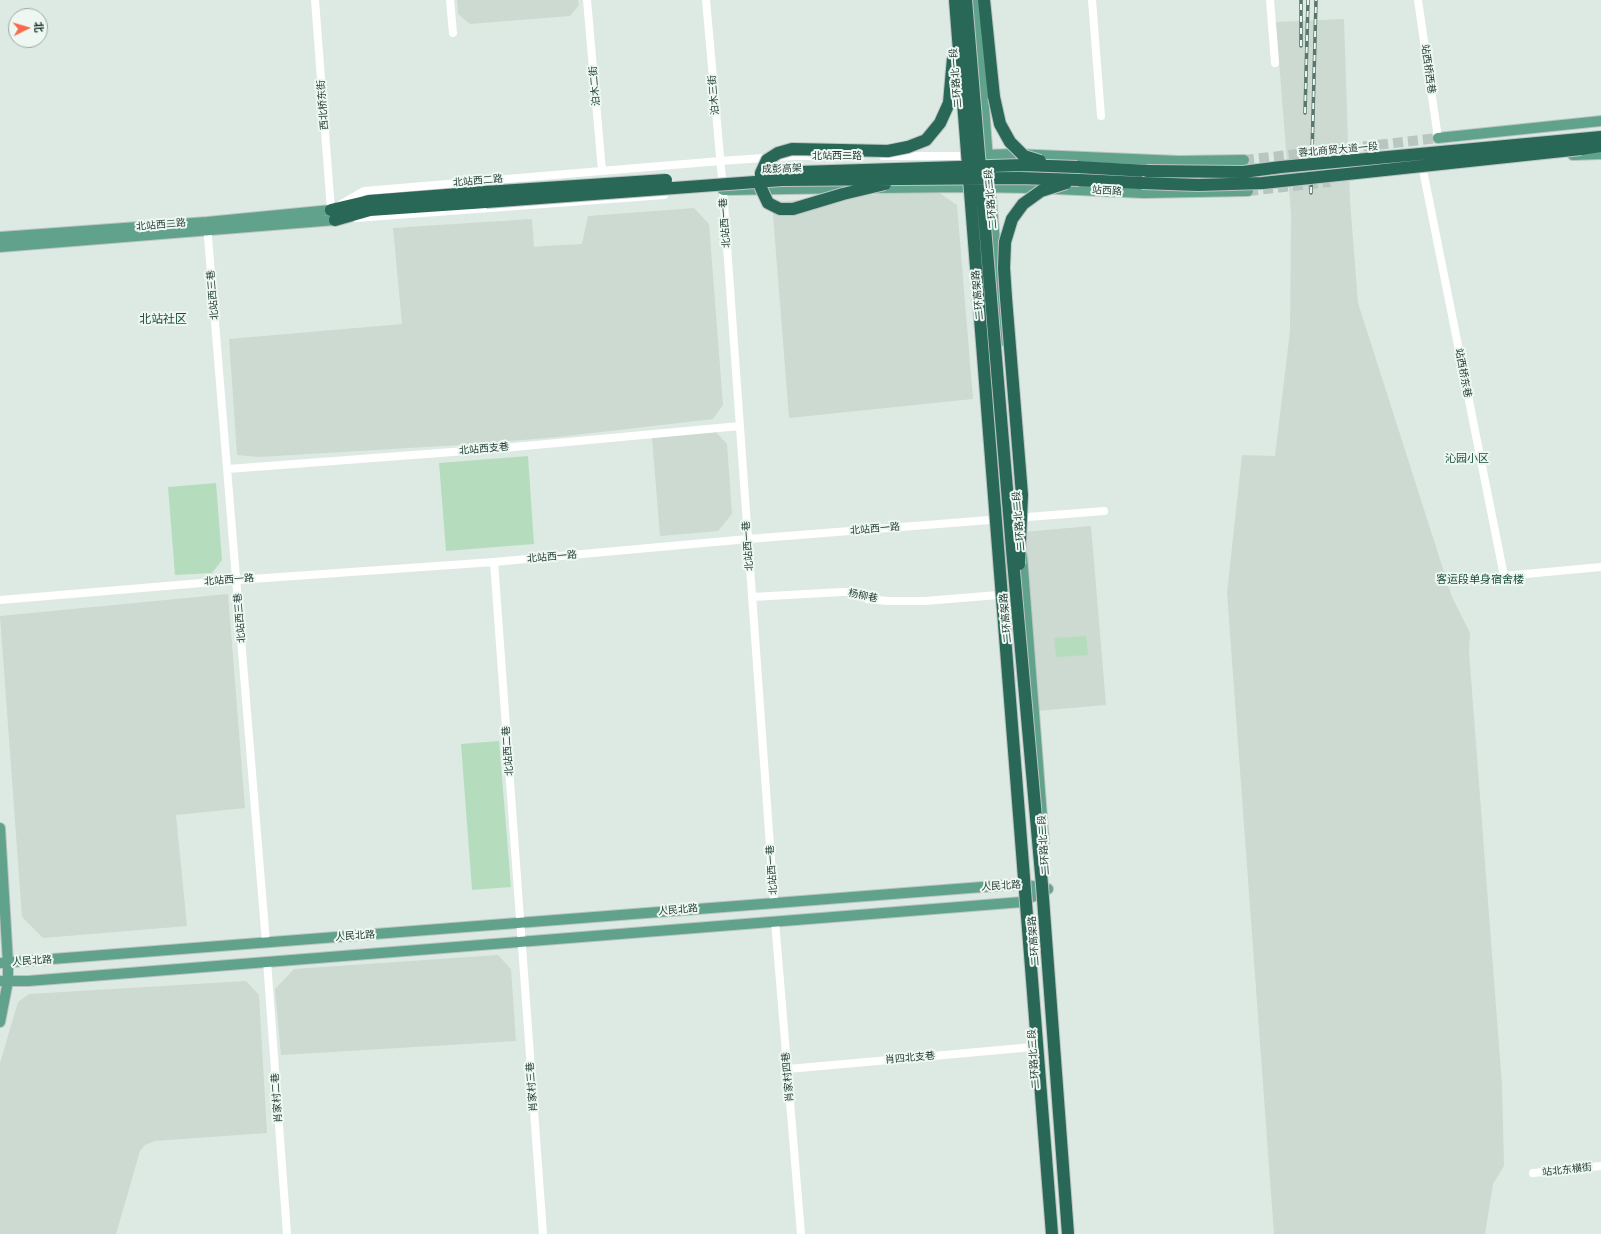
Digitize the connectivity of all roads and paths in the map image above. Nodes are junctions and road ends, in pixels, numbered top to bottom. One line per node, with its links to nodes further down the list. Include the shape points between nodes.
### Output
1 (315, 0): 33 (street, 西北桥东街)
2 (450, 0): 11 (street)
3 (587, 0): 25 (street, 泊木二街)
4 (706, 0): 22 (street, 泊木三街)
5 (976, 0): 18 (main road)
6 (984, 0): 23 (highway, bridge, via 994,97 1000,124 1010,142 1024,156)
7 (1092, 0): 13 (street)
8 (1270, 0): 12 (street)
9 (1418, 0): 16 (street, 站西桥西巷)
10 (956, 1): 20 (main road, 二环路北一段); 26 (highway, bridge, via 949,103 940,123 926,140 888,151 792,149 778,153 767,160 761,172 760,188 768,203 780,209 793,209); 49 (highway, 二环高架路, bridge); 71 (highway, 二环高架路, bridge)
11 (452, 33)
12 (1275, 63)
13 (1100, 116)
14 (1601, 121): 16 (main road)
15 (1601, 137): 23 (highway, 蓉北商贸大道一段, bridge, via 1243,172)
16 (1438, 138)
17 (1601, 146): 27 (highway, bridge, via 1263,183 1198,186)
18 (988, 154): 20 (main road); 21 (main road); 29 (main road, 二环路北二段)
19 (1601, 154): 24 (main road, via 1529,158)
20 (962, 156): 22 (street, 北站西二路, via 794,156); 28 (main road)
21 (1244, 160)
22 (720, 161): 25 (street, 北站西二路); 30 (street, 泊木三街)
23 (1077, 167): 32 (highway, 成彭高架, bridge, via 1023,165 784,172)
24 (1424, 170): 44 (street, 站西桥东巷, via 1504,576)
25 (602, 171): 33 (street, 北站西二路, via 364,191)
26 (907, 179): 27 (highway, 成彭高架, bridge); 32 (highway, 成彭高架, bridge, via 782,180)
27 (1079, 180): 49 (highway, bridge, via 1041,191 1023,204 1012,219 1005,242 1006,298 1022,495)
28 (965, 187): 29 (main road, 站西路); 30 (main road, 北站西二路); 41 (main road)
29 (990, 187): 31 (main road, 站西路, via 1144,193); 40 (main road, 二环路北二段)
30 (723, 190): 33 (street, 北站西二路); 37 (street, 北站西一巷)
31 (1248, 191)
32 (486, 197): 33 (highway)
33 (333, 215): 34 (main road, 北站西二路)
34 (207, 226): 35 (main road, 北站西二路); 36 (main road, 北站西二路); 38 (street, 北站西三巷)
35 (0, 238)
36 (0, 247)
37 (740, 426): 38 (street, 北站西支巷, via 492,449); 42 (street, 北站西一巷)
38 (228, 469): 45 (street, 北站西三巷)
39 (1104, 510): 40 (street, 北站西一路)
40 (1019, 517): 41 (street, 北站西一路); 52 (main road, 二环路北二段)
41 (992, 520): 42 (street, 北站西一路); 46 (main road)
42 (748, 539): 43 (street, 北站西一路); 47 (street, 北站西一巷)
43 (494, 562): 45 (street, 北站西一路); 56 (street, 北站西二巷)
44 (1601, 567)
45 (237, 580): 48 (street, 北站西一路); 58 (street, 北站西三巷)
46 (998, 595): 47 (street, 杨柳巷, via 925,601 874,600 854,592); 51 (main road)
47 (752, 597): 53 (street, 北站西一巷)
48 (0, 600)
49 (1017, 613): 72 (highway, 二环高架路, bridge, via 1042,885)
50 (0, 828): 60 (main road)
51 (1021, 884): 52 (main road, 人民北路); 53 (main road, 人民北路); 54 (main road, 二环路北三段)
52 (1048, 889): 54 (main road, 人民北路); 73 (main road)
53 (774, 902): 56 (main road, 人民北路)
54 (1022, 902): 55 (main road, 人民北路); 63 (main road, 二环路北三段)
55 (775, 921): 57 (main road, 人民北路); 64 (street, 肖家村四巷)
56 (520, 924): 57 (street, 北站西二巷); 58 (main road, 人民北路)
57 (522, 940): 59 (main road, 人民北路); 68 (street, 肖家村三巷)
58 (266, 943): 60 (main road, 人民北路)
59 (267, 961): 61 (main road, 人民北路); 67 (street, 肖家村二巷)
60 (4, 963): 61 (main road)
61 (4, 981): 62 (main road)
62 (0, 1022)
63 (1033, 1047): 64 (street, 肖四北支巷); 70 (main road, 二环路北三段)
64 (788, 1069): 69 (street, 肖家村四巷)
65 (1601, 1166): 66 (street, 站北东横街)
66 (1534, 1173)
67 (287, 1234)
68 (543, 1234)
69 (801, 1234)
70 (1047, 1234)
71 (1052, 1234)
72 (1068, 1234)
73 (1074, 1234)

